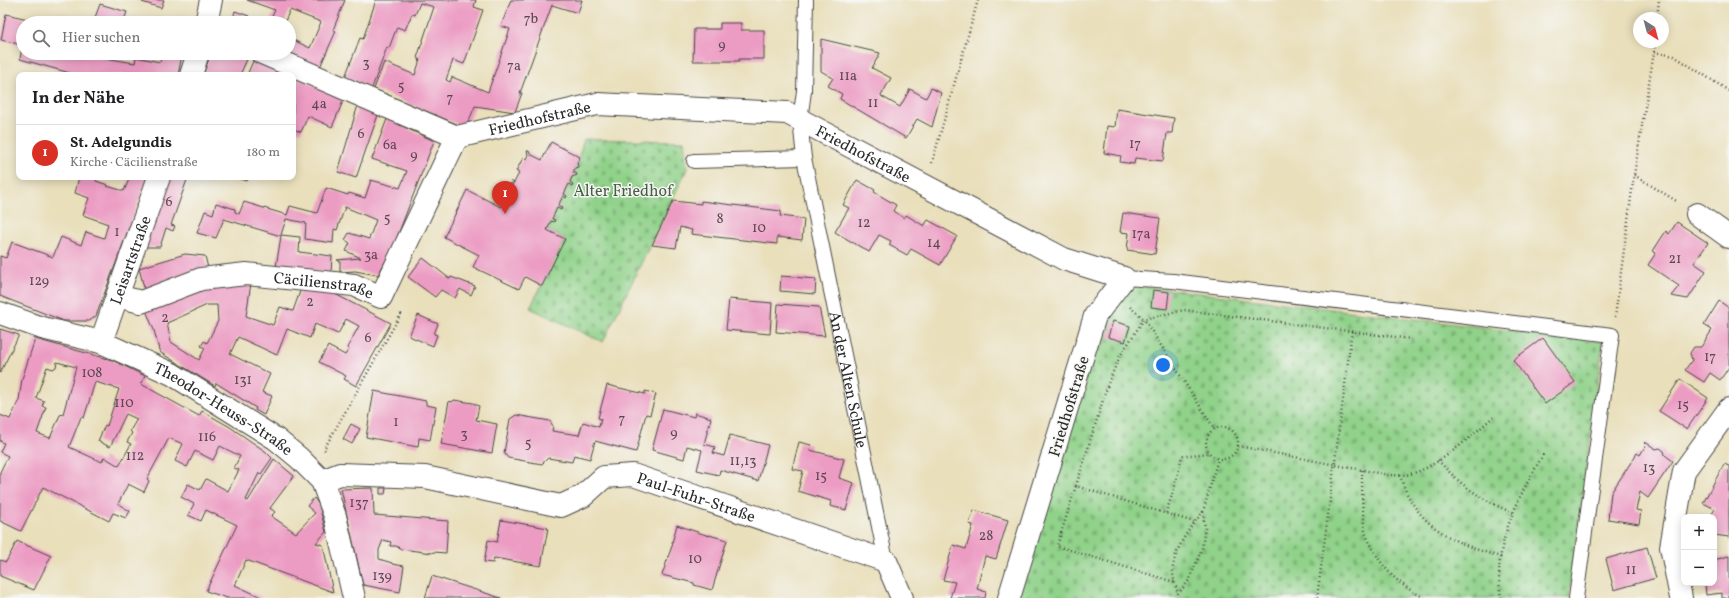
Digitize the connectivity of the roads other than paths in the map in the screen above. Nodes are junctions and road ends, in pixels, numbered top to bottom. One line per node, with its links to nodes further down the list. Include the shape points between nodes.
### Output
1 (211, 0): 3 (street)
2 (806, 0): 7 (lane, An der Alten Schule, via 804,91)
3 (208, 16)
4 (196, 60): 6 (street)
5 (278, 60): 8 (street)
6 (192, 72)
7 (800, 120): 8 (street, Friedhofstraße, via 787,113 597,104); 9 (lane, An der Alten Schule); 14 (street, Friedhofstraße)
8 (457, 137): 15 (street, Cäcilienstraße, via 381,297 354,285 246,274 200,279 141,302)
9 (804, 158): 10 (lane); 20 (lane, An der Alten Schule)
10 (694, 161)
11 (158, 180): 15 (street, Leisartstraße)
12 (1697, 214): 13 (street)
13 (1729, 237)
14 (1118, 285): 23 (street, Friedhofstraße, via 1095,316); 24 (lane, via 1181,282 1612,335)
15 (117, 296): 17 (street, Leisartstraße)
16 (0, 313): 17 (street, Theodor-Heuss-Straße, via 42,328)
17 (101, 342): 19 (street, Theodor-Heuss-Straße, via 172,374 276,439)
18 (1729, 409): 25 (street, via 1684,470 1671,547)
19 (322, 481): 20 (street, Paul-Fuhr-Straße, via 340,474 425,477 562,506 583,496 604,477 633,475); 21 (street, Theodor-Heuss-Straße, via 335,516)
20 (886, 561): 22 (street, An der Alten Schule)
21 (354, 598)
22 (902, 598)
23 (1009, 598)
24 (1576, 598)
25 (1681, 598)

